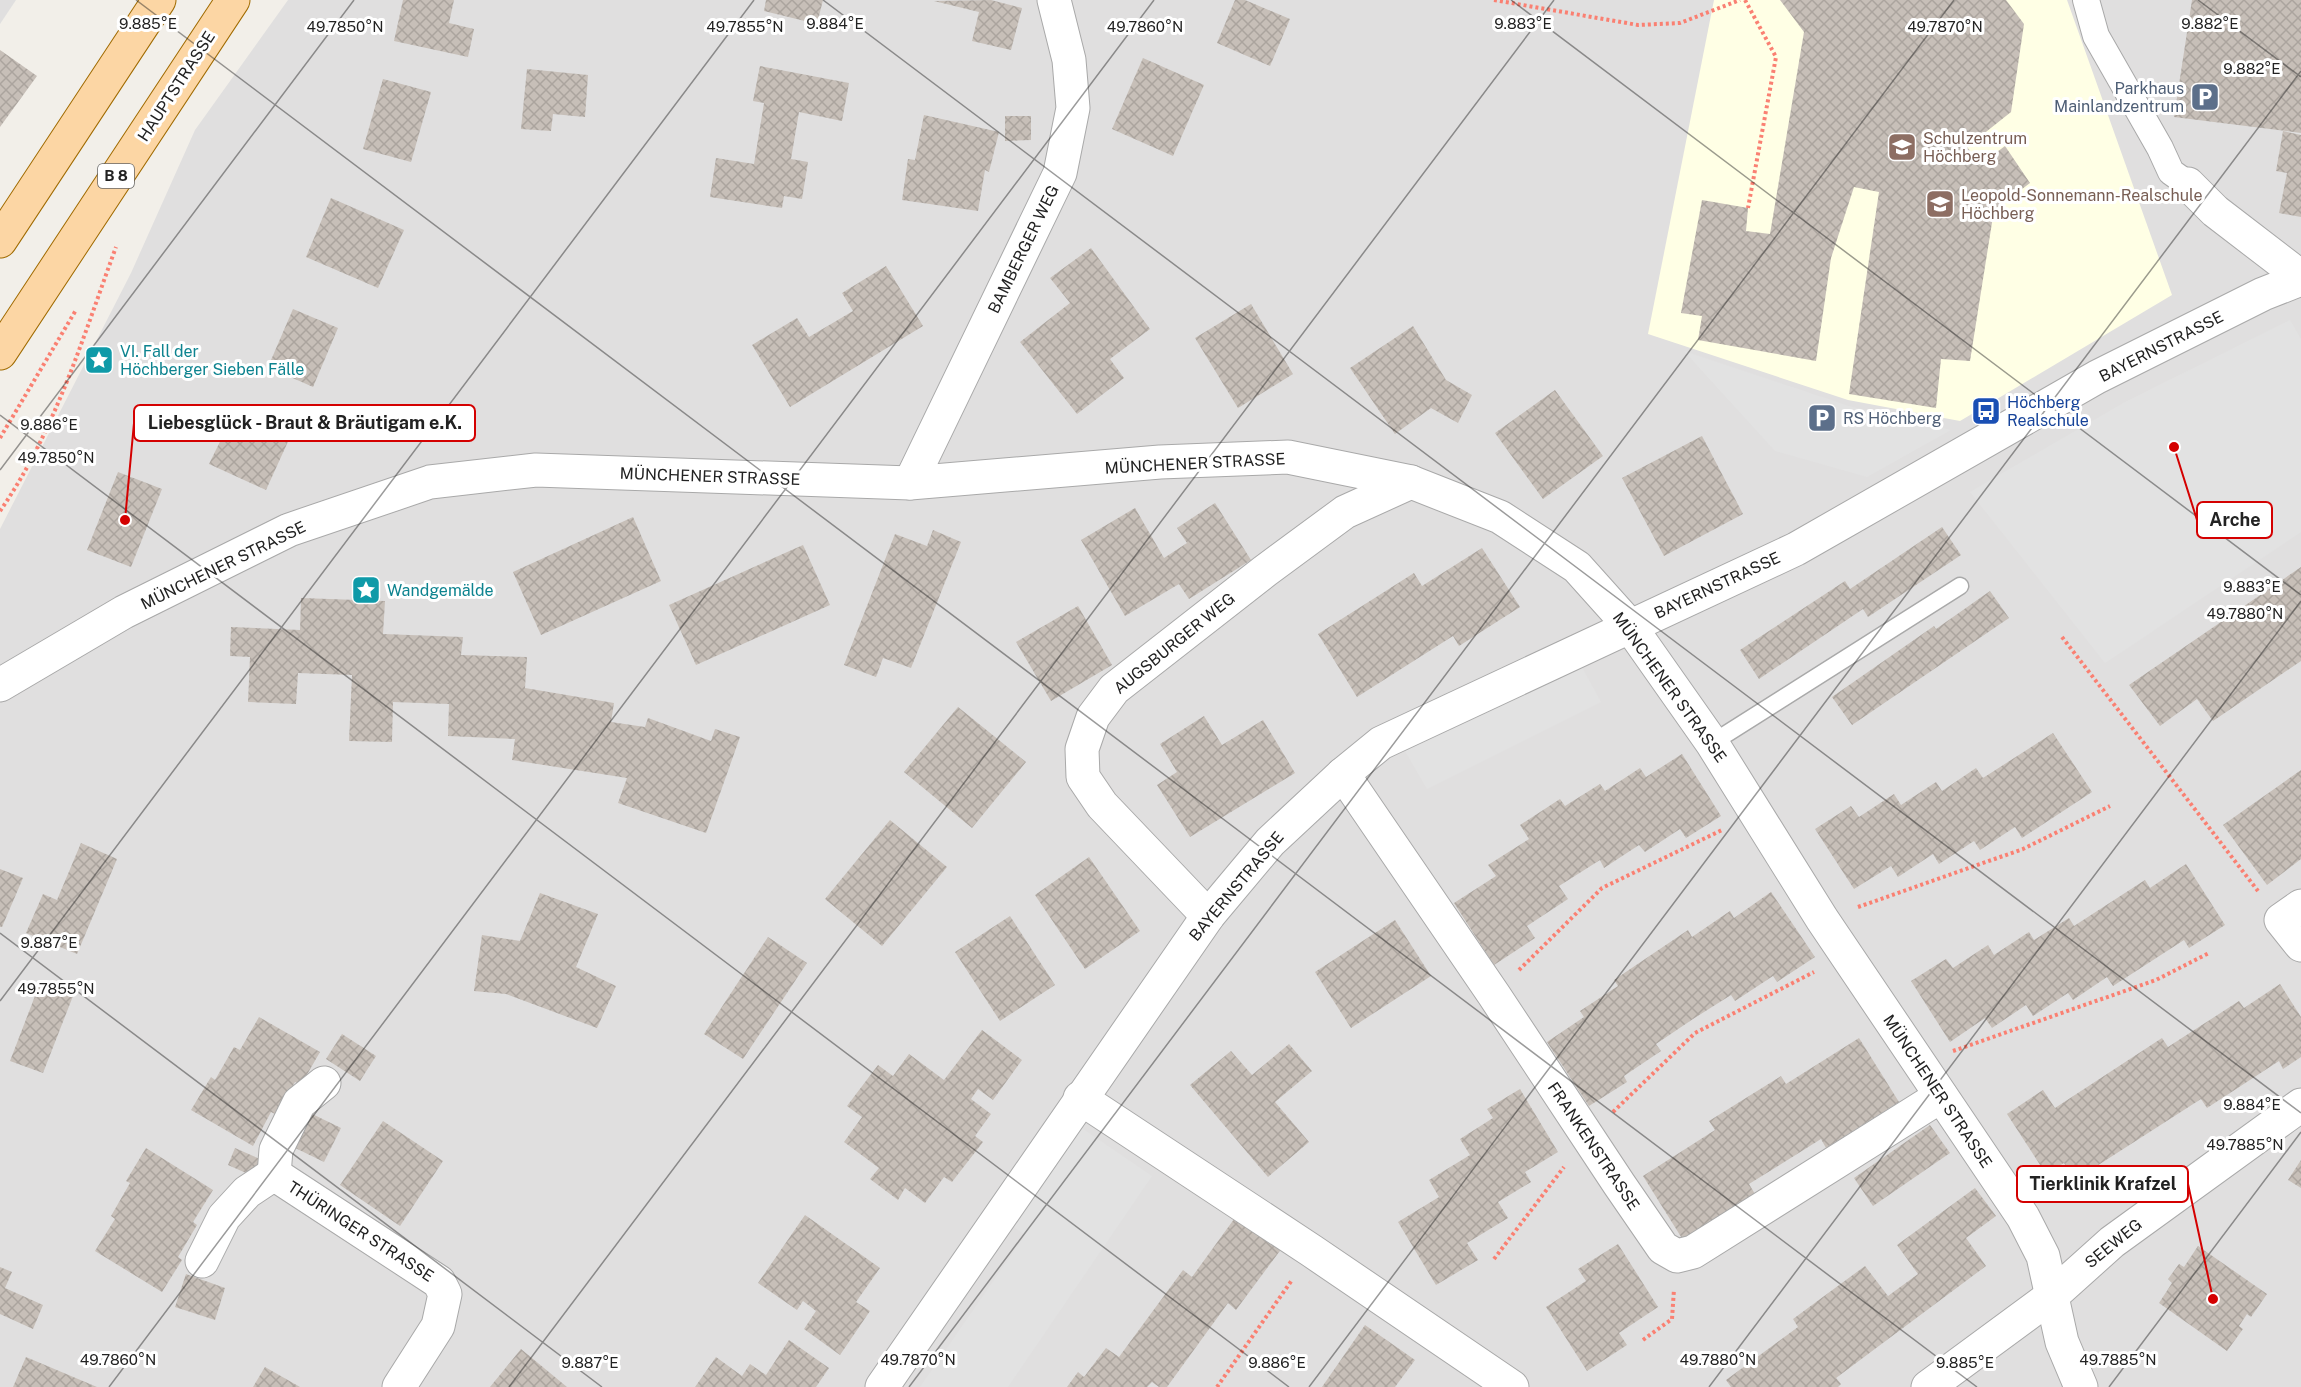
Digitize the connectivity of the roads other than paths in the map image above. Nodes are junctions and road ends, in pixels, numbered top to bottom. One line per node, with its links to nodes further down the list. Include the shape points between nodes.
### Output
1 (159, 0): 6 (main road)
2 (232, 0): 8 (main road, HAUPTSTRASSE / B 8)
3 (1054, 0): 10 (street, BAMBERGER WEG, via 1069,60 1073,108 1060,173)
4 (2086, 0): 5 (street, via 2096,36 2171,172)
5 (2187, 184): 7 (street, via 2215,211)
6 (4, 228)
7 (2301, 278): 12 (street, BAYERNSTRASSE, via 2097,377 1796,549)
8 (0, 353)
9 (1411, 482): 10 (street, MÜNCHENER STRASSE, via 1288,457 1160,462); 12 (street, MÜNCHENER STRASSE, via 1500,517 1577,567); 16 (street, AUGSBURGER WEG, via 1345,512 1114,689 1093,717 1082,749 1083,777 1102,805)
10 (910, 483): 13 (street, MÜNCHENER STRASSE, via 536,470 430,482 289,530 124,612)
11 (1960, 586): 14 (lane)
12 (1629, 625): 14 (street, MÜNCHENER STRASSE); 15 (street, BAYERNSTRASSE, via 1382,743)
13 (0, 685)
14 (1712, 743): 18 (street, MÜNCHENER STRASSE, via 1822,919)
15 (1343, 774): 16 (street, BAYERNSTRASSE, via 1270,842); 18 (street, FRANKENSTRASSE, via 1663,1248 1677,1256 1693,1252)
16 (1208, 916): 19 (street, BAYERNSTRASSE)
17 (324, 1083): 21 (street, THÜRINGER STRASSE, via 299,1103 276,1150)
18 (1941, 1096): 23 (street, MÜNCHENER STRASSE, via 2023,1217 2043,1256)
19 (1080, 1098): 25 (street, BAYERNSTRASSE); 26 (street)
20 (2301, 1105): 23 (street, SEEWEG, via 2112,1242)
21 (274, 1174): 22 (street, THÜRINGER STRASSE, via 247,1192 224,1216); 24 (street, THÜRINGER STRASSE, via 439,1282 445,1294 438,1326)
22 (202, 1261)
23 (2053, 1295): 27 (street, SEEWEG); 28 (street, MÜNCHENER STRASSE, via 2062,1342)
24 (399, 1387)
25 (882, 1387)
26 (1512, 1387)
27 (1928, 1387)
28 (2081, 1387)

